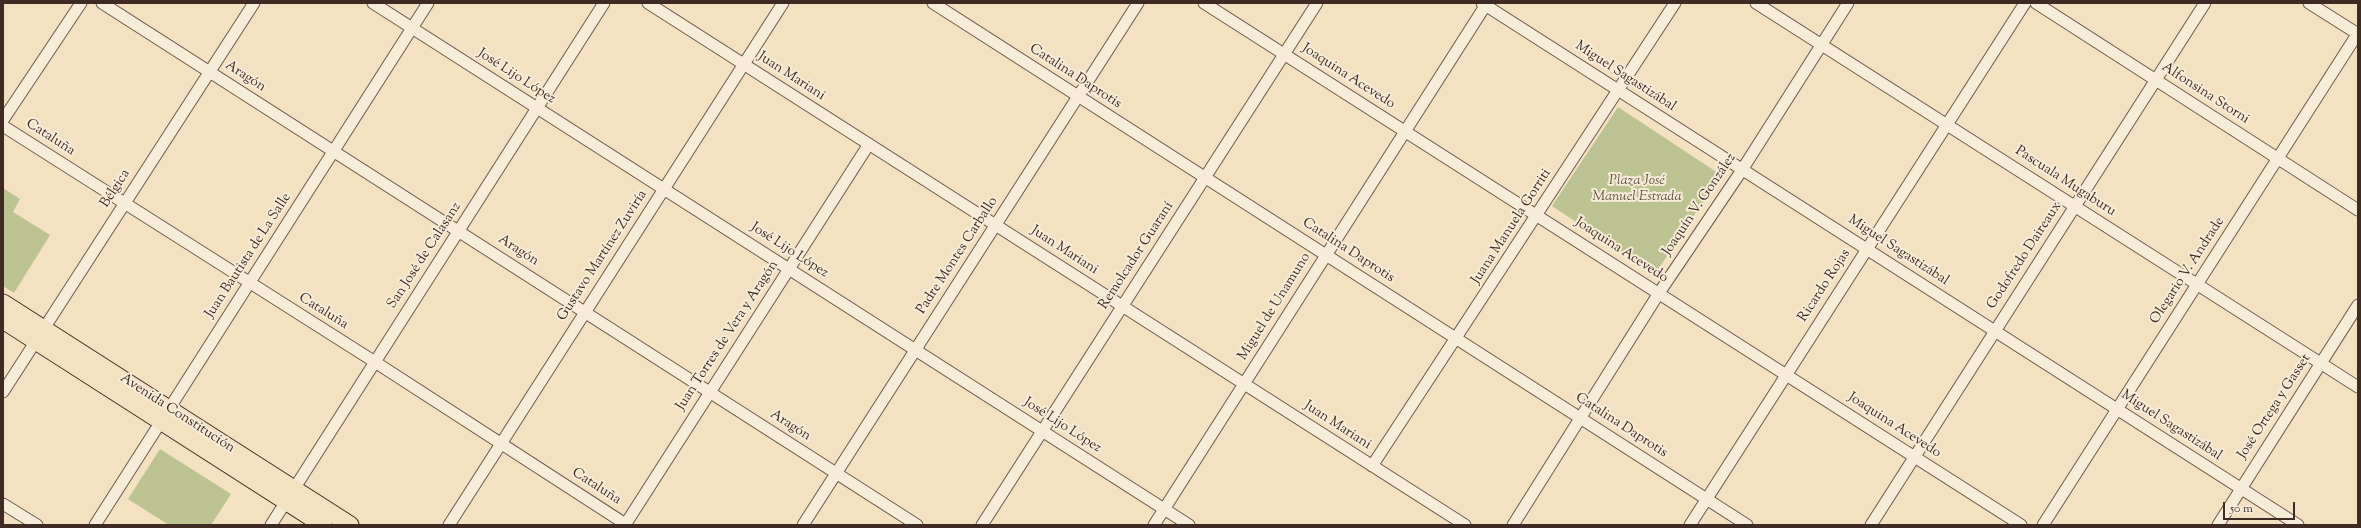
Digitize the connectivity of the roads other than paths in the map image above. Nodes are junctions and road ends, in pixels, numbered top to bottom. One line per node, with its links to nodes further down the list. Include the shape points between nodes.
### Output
1 (81, 3): 31 (street)
2 (102, 3): 26 (street, Aragón)
3 (254, 3): 26 (street, Bélgica)
4 (373, 3): 21 (street, José Lijo López)
5 (428, 3): 21 (street, Juan Bautista de La Salle)
6 (604, 3): 30 (street, San José de Calasanz)
7 (648, 3): 25 (street, Juan Mariani)
8 (783, 3): 25 (street, Gustavo Martínez Zuviría)
9 (933, 3): 29 (street, Catalina Daprotis)
10 (1138, 3): 29 (street, Padre Montes Carballo)
11 (1204, 3): 24 (street, Joaquina Acevedo)
12 (1317, 3): 24 (street, Remolcador Guaraní)
13 (1675, 3): 28 (street, Juana Manuela Gorriti)
14 (1756, 3): 23 (street, Pascuala Mugaburu)
15 (1848, 3): 23 (street, Joaquín V. González)
16 (2025, 3): 32 (street, Ricardo Rojas)
17 (2036, 3): 27 (street, Alfonsina Storni)
18 (2205, 3): 27 (street, Godofredo Daireaux)
19 (2309, 3): 22 (street)
20 (1485, 4): 28 (street, Miguel Sagastizábal); 34 (street, Miguel de Unamuno)
21 (412, 28): 30 (street, José Lijo López); 36 (street, Juan Bautista de La Salle)
22 (2358, 34): 37 (street, Olegario V. Andrade)
23 (1822, 44): 32 (street, Pascuala Mugaburu); 38 (street, Joaquín V. González)
24 (1284, 54): 34 (street, Joaquina Acevedo); 39 (street, Remolcador Guaraní)
25 (744, 64): 35 (street, Juan Mariani); 40 (street, Gustavo Martínez Zuviría)
26 (210, 72): 36 (street, Aragón); 41 (street, Bélgica)
27 (2156, 80): 37 (street, Alfonsina Storni); 42 (street, Godofredo Daireaux)
28 (1618, 90): 38 (street, Miguel Sagastizábal); 44 (street, Juana Manuela Gorriti)
29 (1078, 96): 39 (street, Catalina Daprotis); 45 (street, Padre Montes Carballo)
30 (537, 108): 40 (street, José Lijo López); 46 (street, San José de Calasanz)
31 (3, 120)
32 (1946, 124): 42 (street, Pascuala Mugaburu); 47 (street, Ricardo Rojas)
33 (3, 126): 41 (street, Cataluña)
34 (1405, 131): 44 (street, Joaquina Acevedo); 48 (street, Miguel de Unamuno)
35 (869, 144): 45 (street, Juan Mariani); 49 (street, Juan Torres de Vera y Aragón)
36 (334, 151): 46 (street, Aragón); 50 (street, Juan Bautista de La Salle)
37 (2278, 158): 43 (street, Alfonsina Storni); 51 (street, Olegario V. Andrade)
38 (1742, 170): 47 (street, Miguel Sagastizábal); 52 (street, Joaquín V. González)
39 (1205, 177): 48 (street, Catalina Daprotis); 55 (street, Remolcador Guaraní)
40 (664, 189): 49 (street, José Lijo López); 56 (street, Gustavo Martínez Zuviría)
41 (124, 203): 50 (street, Cataluña); 59 (street, Bélgica)
42 (2075, 206): 51 (street, Pascuala Mugaburu); 58 (street, Godofredo Daireaux)
43 (2358, 210)
44 (1537, 216): 52 (street, Joaquina Acevedo); 60 (street, Juana Manuela Gorriti)
45 (996, 225): 55 (street, Juan Mariani); 61 (street, Padre Montes Carballo)
46 (459, 232): 56 (street, Aragón); 62 (street, San José de Calasanz)
47 (1866, 249): 58 (street, Miguel Sagastizábal); 64 (street, Ricardo Rojas)
48 (1326, 255): 60 (street, Catalina Daprotis); 65 (street, Miguel de Unamuno)
49 (789, 269): 61 (street, José Lijo López); 68 (street, Juan Torres de Vera y Aragón)
50 (249, 283): 62 (street, Cataluña); 70 (street, Juan Bautista de La Salle)
51 (2198, 285): 63 (street, Pascuala Mugaburu); 69 (street, Olegario V. Andrade)
52 (1659, 294): 64 (street, Joaquina Acevedo); 71 (street, Joaquín V. González)
53 (3, 303): 59 (main road, Avenida Constitución)
54 (2358, 305): 63 (street, José Ortega y Gasset)
55 (1123, 306): 65 (street, Juan Mariani); 72 (street, Remolcador Guaraní)
56 (585, 312): 68 (street, Aragón); 73 (street, Gustavo Martínez Zuviría)
57 (3, 320): 59 (main road, Avenida Constitución)
58 (1995, 331): 69 (street, Miguel Sagastizábal); 74 (street, Godofredo Daireaux)
59 (40, 335): 67 (street, Bélgica); 70 (main road, Avenida Constitución)
60 (1457, 339): 71 (street, Catalina Daprotis); 75 (street, Juana Manuela Gorriti)
61 (915, 350): 72 (street, José Lijo López); 76 (street, Padre Montes Carballo)
62 (375, 362): 73 (street, Cataluña); 78 (street, San José de Calasanz)
63 (2321, 363): 66 (street, Pascuala Mugaburu); 77 (street, José Ortega y Gasset)
64 (1786, 374): 74 (street, Joaquina Acevedo); 79 (street, Ricardo Rojas)
65 (1244, 384): 75 (street, Juan Mariani); 81 (street, Miguel de Unamuno)
66 (2358, 387)
67 (3, 392)
68 (710, 392): 76 (street, Aragón); 88 (street, Juan Torres de Vera y Aragón)
69 (2117, 410): 77 (street, Miguel Sagastizábal); 100 (street, Olegario V. Andrade)
70 (165, 415): 78 (main road, Avenida Constitución); 83 (street, Juan Bautista de La Salle)
71 (1580, 418): 79 (street, Catalina Daprotis); 95 (street, Joaquín V. González)
72 (1042, 431): 81 (street, José Lijo López); 91 (street, Remolcador Guaraní)
73 (501, 444): 87 (street, Gustavo Martínez Zuviría); 88 (street, Cataluña)
74 (1915, 457): 98 (street, Godofredo Daireaux); 99 (street, Joaquina Acevedo)
75 (1372, 466): 94 (street, Juan Mariani)
76 (836, 473): 89 (street, Padre Montes Carballo); 90 (street, Aragón)
77 (2241, 489): 101 (street, José Ortega y Gasset); 102 (street, Miguel Sagastizábal)
78 (290, 495): 84 (street, San José de Calasanz); 85 (main road, Avenida Constitución); 86 (main road, Avenida Constitución)
79 (1706, 499): 96 (street, Ricardo Rojas); 97 (street, Catalina Daprotis)
80 (3, 504): 82 (street)
81 (1164, 509): 92 (street, Miguel de Unamuno); 93 (street, José Lijo López)
82 (37, 525)
83 (95, 525)
84 (271, 525)
85 (323, 525)
86 (350, 525)
87 (449, 525)
88 (626, 525)
89 (803, 525)
90 (917, 525)
91 (982, 525)
92 (1154, 525)
93 (1189, 525)
94 (1465, 525)
95 (1513, 525)
96 (1690, 525)
97 (1747, 525)
98 (1871, 525)
99 (2021, 525)
100 (2044, 525)
101 (2218, 525)
102 (2298, 525)

